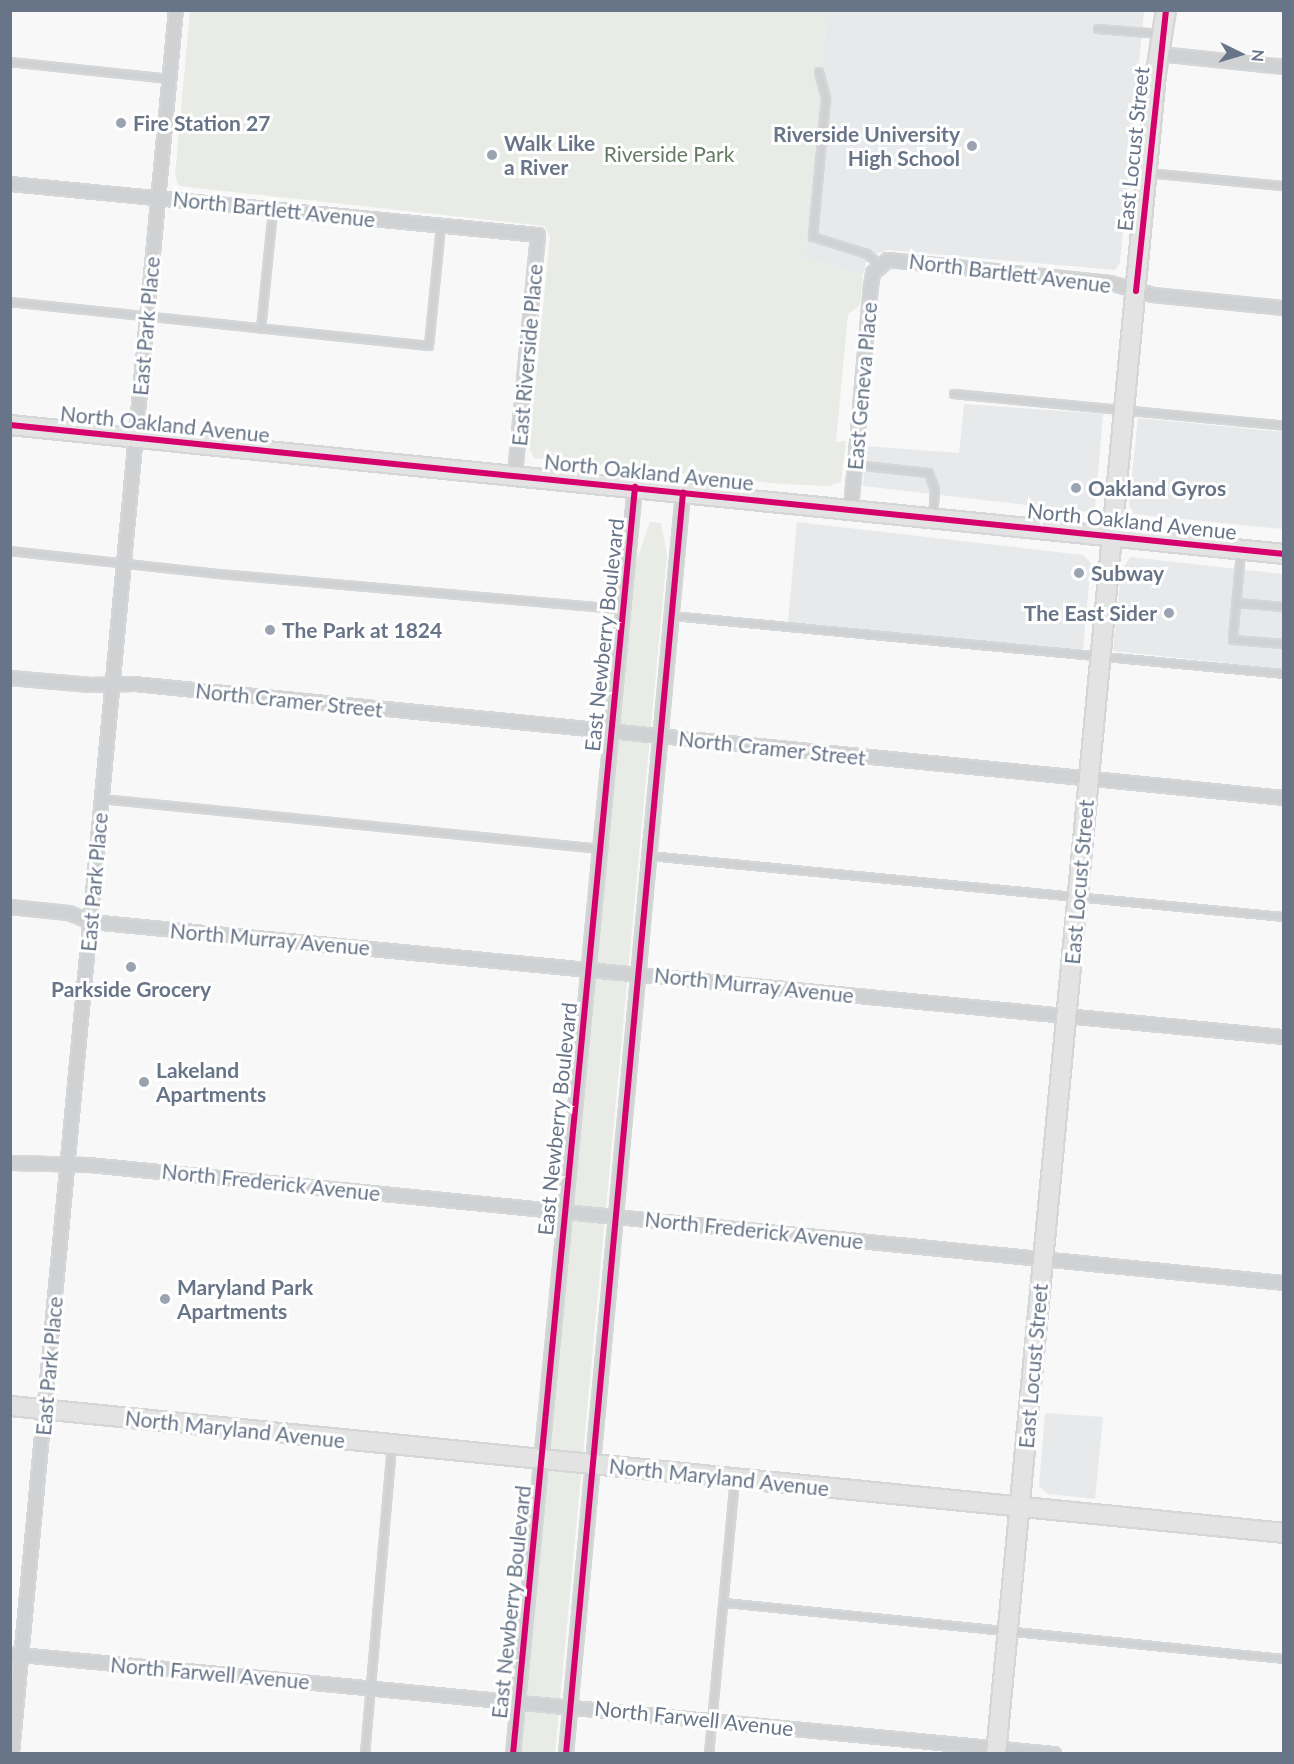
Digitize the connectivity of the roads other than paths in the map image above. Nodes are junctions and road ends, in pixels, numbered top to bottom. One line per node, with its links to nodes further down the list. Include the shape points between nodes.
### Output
1 (176, 10): 9 (street, East Park Place)
2 (1166, 10): 4 (main road, East Locust Street)
3 (1098, 29): 4 (lane)
4 (1162, 34): 5 (main road, East Locust Street)
5 (1159, 54): 7 (street); 10 (main road, East Locust Street)
6 (10, 62): 9 (lane)
7 (1284, 67)
8 (819, 72): 17 (lane, via 826,99 813,237 867,254)
9 (169, 79): 13 (street, East Park Place)
10 (1147, 173): 12 (lane); 18 (main road, East Locust Street)
11 (10, 184): 13 (street, North Bartlett Avenue)
12 (1284, 186)
13 (159, 197): 14 (street, North Bartlett Avenue); 21 (street, East Park Place)
14 (273, 210): 15 (street, North Bartlett Avenue); 22 (lane)
15 (441, 225): 16 (street, North Bartlett Avenue); 22 (lane, via 429,346)
16 (538, 235): 29 (street, East Riverside Place)
17 (880, 265): 18 (street, North Bartlett Avenue, via 898,259 1110,283); 28 (street, East Geneva Place, via 871,286)
18 (1136, 291): 20 (street, North Bartlett Avenue); 24 (main road, East Locust Street)
19 (10, 302): 21 (lane)
20 (1284, 308)
21 (148, 316): 22 (lane); 27 (street, East Park Place)
22 (261, 329)
23 (954, 394): 24 (lane)
24 (1124, 411): 26 (lane); 34 (main road, East Locust Street)
25 (10, 425): 27 (main road, North Oakland Avenue)
26 (1284, 426)
27 (136, 438): 29 (main road, North Oakland Avenue); 38 (street, East Park Place)
28 (855, 465): 32 (street, East Geneva Place); 33 (lane, via 929,473 935,490)
29 (515, 475): 30 (main road, North Oakland Avenue)
30 (635, 487): 31 (main road, North Oakland Avenue); 41 (street, East Newberry Boulevard)
31 (683, 492): 32 (main road, North Oakland Avenue); 42 (street)
32 (851, 508): 33 (main road, North Oakland Avenue)
33 (933, 517): 34 (main road, North Oakland Avenue)
34 (1112, 535): 35 (main road, North Oakland Avenue); 44 (main road, East Locust Street)
35 (1241, 549): 37 (main road, North Oakland Avenue); 39 (lane)
36 (10, 551): 38 (lane)
37 (1284, 554)
38 (125, 562): 41 (lane, via 219,574); 47 (street, East Park Place)
39 (1236, 603): 40 (lane); 43 (lane, via 1233,640)
40 (1284, 607)
41 (623, 609): 48 (street, East Newberry Boulevard)
42 (672, 616): 44 (lane); 49 (street)
43 (1284, 644)
44 (1101, 656): 45 (lane); 50 (main road, East Locust Street)
45 (1284, 674)
46 (10, 678): 47 (street, North Cramer Street, via 91,685)
47 (113, 682): 48 (street, North Cramer Street); 52 (street, East Park Place)
48 (611, 733): 49 (street, North Cramer Street); 53 (street, East Newberry Boulevard)
49 (661, 738): 50 (street, North Cramer Street); 54 (street)
50 (1089, 779): 51 (street, North Cramer Street); 55 (main road, East Locust Street)
51 (1284, 798)
52 (102, 799): 53 (lane); 58 (street, East Park Place)
53 (600, 849): 59 (street, East Newberry Boulevard)
54 (649, 856): 55 (lane); 60 (street)
55 (1078, 896): 57 (lane); 61 (main road, East Locust Street)
56 (10, 907): 58 (street, North Murray Avenue, via 69,913)
57 (1284, 916)
58 (90, 922): 59 (street, North Murray Avenue); 64 (street, East Park Place)
59 (588, 969): 60 (street, North Murray Avenue); 65 (street, East Newberry Boulevard)
60 (639, 973): 61 (street, North Murray Avenue); 66 (street)
61 (1066, 1015): 62 (street, North Murray Avenue); 67 (main road, East Locust Street)
62 (1284, 1037)
63 (10, 1163): 64 (street, North Frederick Avenue, via 46,1167)
64 (67, 1163): 65 (street, North Frederick Avenue); 70 (street, East Park Place)
65 (565, 1210): 66 (street, North Frederick Avenue); 72 (street, East Newberry Boulevard)
66 (616, 1216): 67 (street, North Frederick Avenue); 73 (street)
67 (1043, 1260): 68 (street, North Frederick Avenue); 75 (main road, East Locust Street)
68 (1284, 1283)
69 (10, 1406): 70 (main road, North Maryland Avenue)
70 (45, 1410): 71 (main road, North Maryland Avenue); 79 (street, East Park Place)
71 (392, 1444): 72 (main road, North Maryland Avenue); 81 (lane)
72 (541, 1458): 73 (main road, North Maryland Avenue); 82 (street, East Newberry Boulevard)
73 (593, 1463): 74 (main road, North Maryland Avenue); 83 (street)
74 (735, 1479): 75 (main road, North Maryland Avenue); 77 (lane)
75 (1020, 1506): 76 (main road, North Maryland Avenue); 78 (main road, East Locust Street)
76 (1284, 1533)
77 (725, 1604): 78 (lane); 84 (lane)
78 (1008, 1631): 80 (lane); 85 (main road, East Locust Street)
79 (16, 1654): 81 (street, North Farwell Avenue); 86 (street, East Park Place)
80 (1284, 1659)
81 (371, 1688): 82 (street, North Farwell Avenue); 87 (lane)
82 (518, 1701): 83 (street, North Farwell Avenue); 88 (street, East Newberry Boulevard)
83 (570, 1705): 84 (street, North Farwell Avenue); 89 (street)
84 (712, 1720): 85 (street, North Farwell Avenue); 90 (lane)
85 (997, 1751): 91 (street, North Farwell Avenue)
86 (12, 1754)
87 (365, 1754)
88 (513, 1754)
89 (566, 1754)
90 (710, 1754)
91 (1054, 1754)

